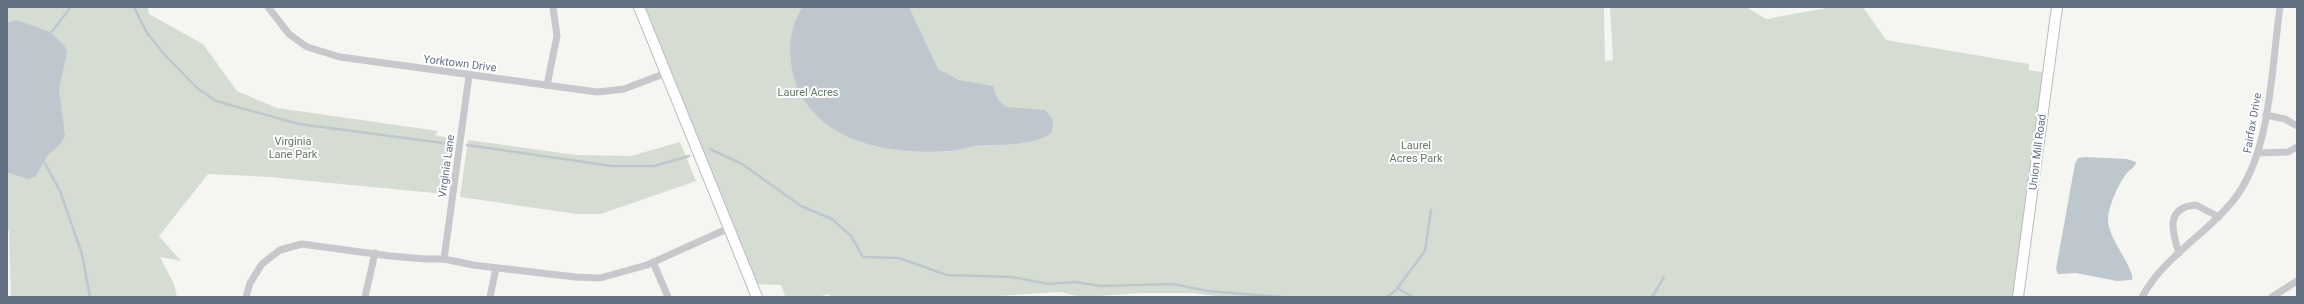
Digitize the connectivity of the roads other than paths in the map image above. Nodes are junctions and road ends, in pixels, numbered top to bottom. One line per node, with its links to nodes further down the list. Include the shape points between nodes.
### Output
1 (268, 7): 7 (street, Yorktown Drive, via 290,34 307,47 318,51 351,60)
2 (553, 7): 8 (street, via 557,36)
3 (639, 7): 6 (main road)
4 (2057, 7): 26 (main road, Union Mill Road)
5 (2280, 7): 9 (street, Fairfax Drive)
6 (666, 73): 8 (street, Yorktown Drive, via 615,90 587,91); 14 (main road)
7 (469, 76): 8 (street, Yorktown Drive); 17 (street, Virginia Lane)
8 (547, 86)
9 (2266, 115): 10 (street, via 2284,119); 12 (street, Fairfax Drive)
10 (2297, 126)
11 (2297, 147): 12 (street, via 2288,152)
12 (2258, 153): 13 (street, Fairfax Drive, via 2245,184)
13 (2219, 217): 16 (street, Fairfax Drive); 16 (street, via 2196,204 2182,208 2173,219 2172,227)
14 (729, 228): 18 (street); 25 (main road)
15 (375, 253): 17 (street, via 426,259); 21 (street, via 313,244 291,246 275,253 262,264 250,283); 22 (street)
16 (2179, 253): 27 (street, Fairfax Drive, via 2154,278)
17 (444, 258): 19 (street)
18 (653, 262): 19 (street, via 624,273 600,278); 24 (street)
19 (496, 268): 23 (street)
20 (2297, 281): 28 (street)
21 (246, 297)
22 (365, 297)
23 (490, 297)
24 (668, 297)
25 (757, 297)
26 (2018, 297)
27 (2142, 297)
28 (2272, 297)

